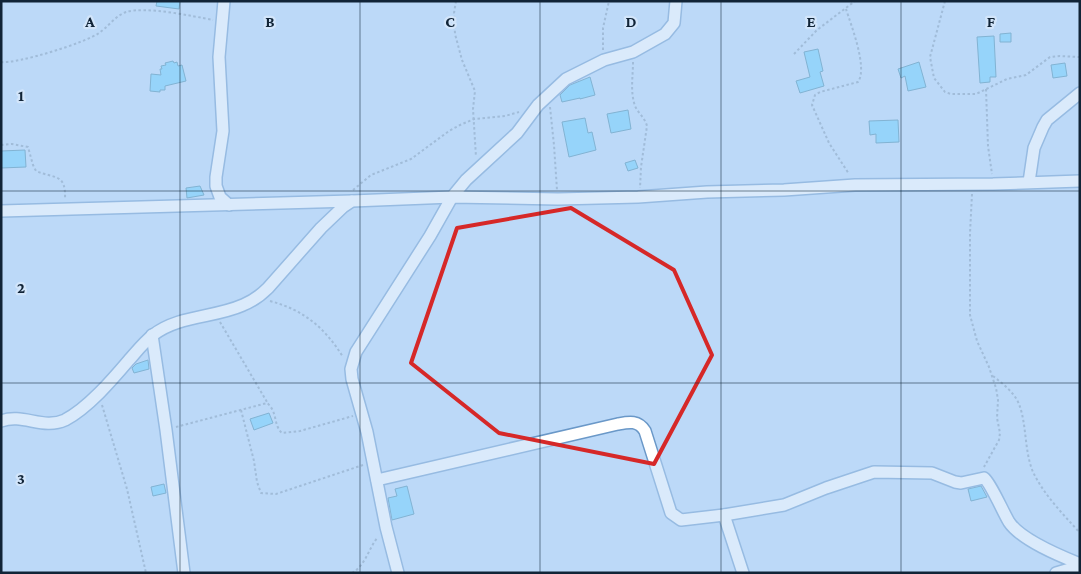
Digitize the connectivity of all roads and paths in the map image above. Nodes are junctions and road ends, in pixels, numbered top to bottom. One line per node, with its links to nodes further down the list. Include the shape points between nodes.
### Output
1 (224, 1): 8 (street)
2 (456, 1): 18 (path, via 455,34 474,91)
3 (609, 1): 12 (path, via 602,35)
4 (676, 1): 9 (street, via 674,23 670,29)
5 (855, 1): 7 (path)
6 (945, 1): 14 (path, via 930,52 934,78 944,92 951,94 976,94)
7 (846, 9): 10 (path, via 817,30); 25 (path, via 862,68 860,79 820,92 815,95 812,105)
8 (223, 22): 13 (path, via 169,12 128,12 121,14 98,34 76,44 16,62); 30 (street, via 219,57 223,131 216,177 218,193)
9 (633, 52): 12 (street); 27 (path, via 631,81 634,101 647,126)
10 (794, 54)
11 (1080, 57): 14 (path, via 1050,58 1026,75 1007,79)
12 (604, 60): 16 (street, via 571,76)
13 (1, 62)
14 (986, 89): 24 (path)
15 (1080, 93): 22 (street, via 1042,127 1034,148)
16 (548, 95): 17 (street); 28 (path)
17 (538, 105): 18 (path, via 505,116); 26 (street, via 518,133)
18 (474, 119): 20 (path); 29 (path, via 449,131 411,158 370,175)
19 (1, 144): 31 (path, via 28,147 36,171 62,181)
20 (476, 157)
21 (1080, 181): 22 (street)
22 (1029, 182): 24 (street)
23 (973, 183): 24 (street); 25 (street); 37 (path, via 970,316)
24 (993, 184)
25 (855, 185): 27 (street)
26 (452, 197): 28 (street); 29 (street); 36 (street, via 356,352)
27 (638, 197): 28 (street)
28 (558, 199)
29 (346, 201): 30 (street); 33 (street)
30 (229, 205): 31 (street)
31 (65, 210): 32 (street)
32 (1, 211)
33 (257, 298): 34 (street); 36 (path, via 276,303 311,320 333,340)
34 (215, 314): 35 (street, via 167,326); 39 (path)
35 (152, 335): 38 (street); 43 (street)
36 (351, 369): 41 (street)
37 (992, 375): 45 (path, via 998,400 1000,433); 49 (path, via 1007,387 1019,404 1027,450 1039,484)
38 (98, 393): 42 (street, via 79,411 53,424 19,419); 51 (path, via 127,489)
39 (267, 403): 40 (path); 41 (path, via 275,412 278,429 285,433)
40 (241, 410): 43 (path); 44 (path, via 261,493 276,494)
41 (362, 414): 44 (street)
42 (1, 421)
43 (166, 430): 52 (street)
44 (373, 461): 46 (street)
45 (978, 478): 47 (street, via 961,483 932,472 874,472 784,505); 50 (street, via 988,481 1001,509 1021,534)
46 (377, 480): 47 (street, via 637,422 645,431 668,504 676,517 681,520); 48 (street)
47 (724, 515): 55 (street)
48 (386, 527): 53 (path, via 369,550 363,565); 54 (street)
49 (1080, 533)
50 (1080, 565): 56 (street)
51 (146, 573)
52 (184, 573)
53 (352, 573)
54 (398, 573)
55 (742, 573)
56 (1056, 573)

